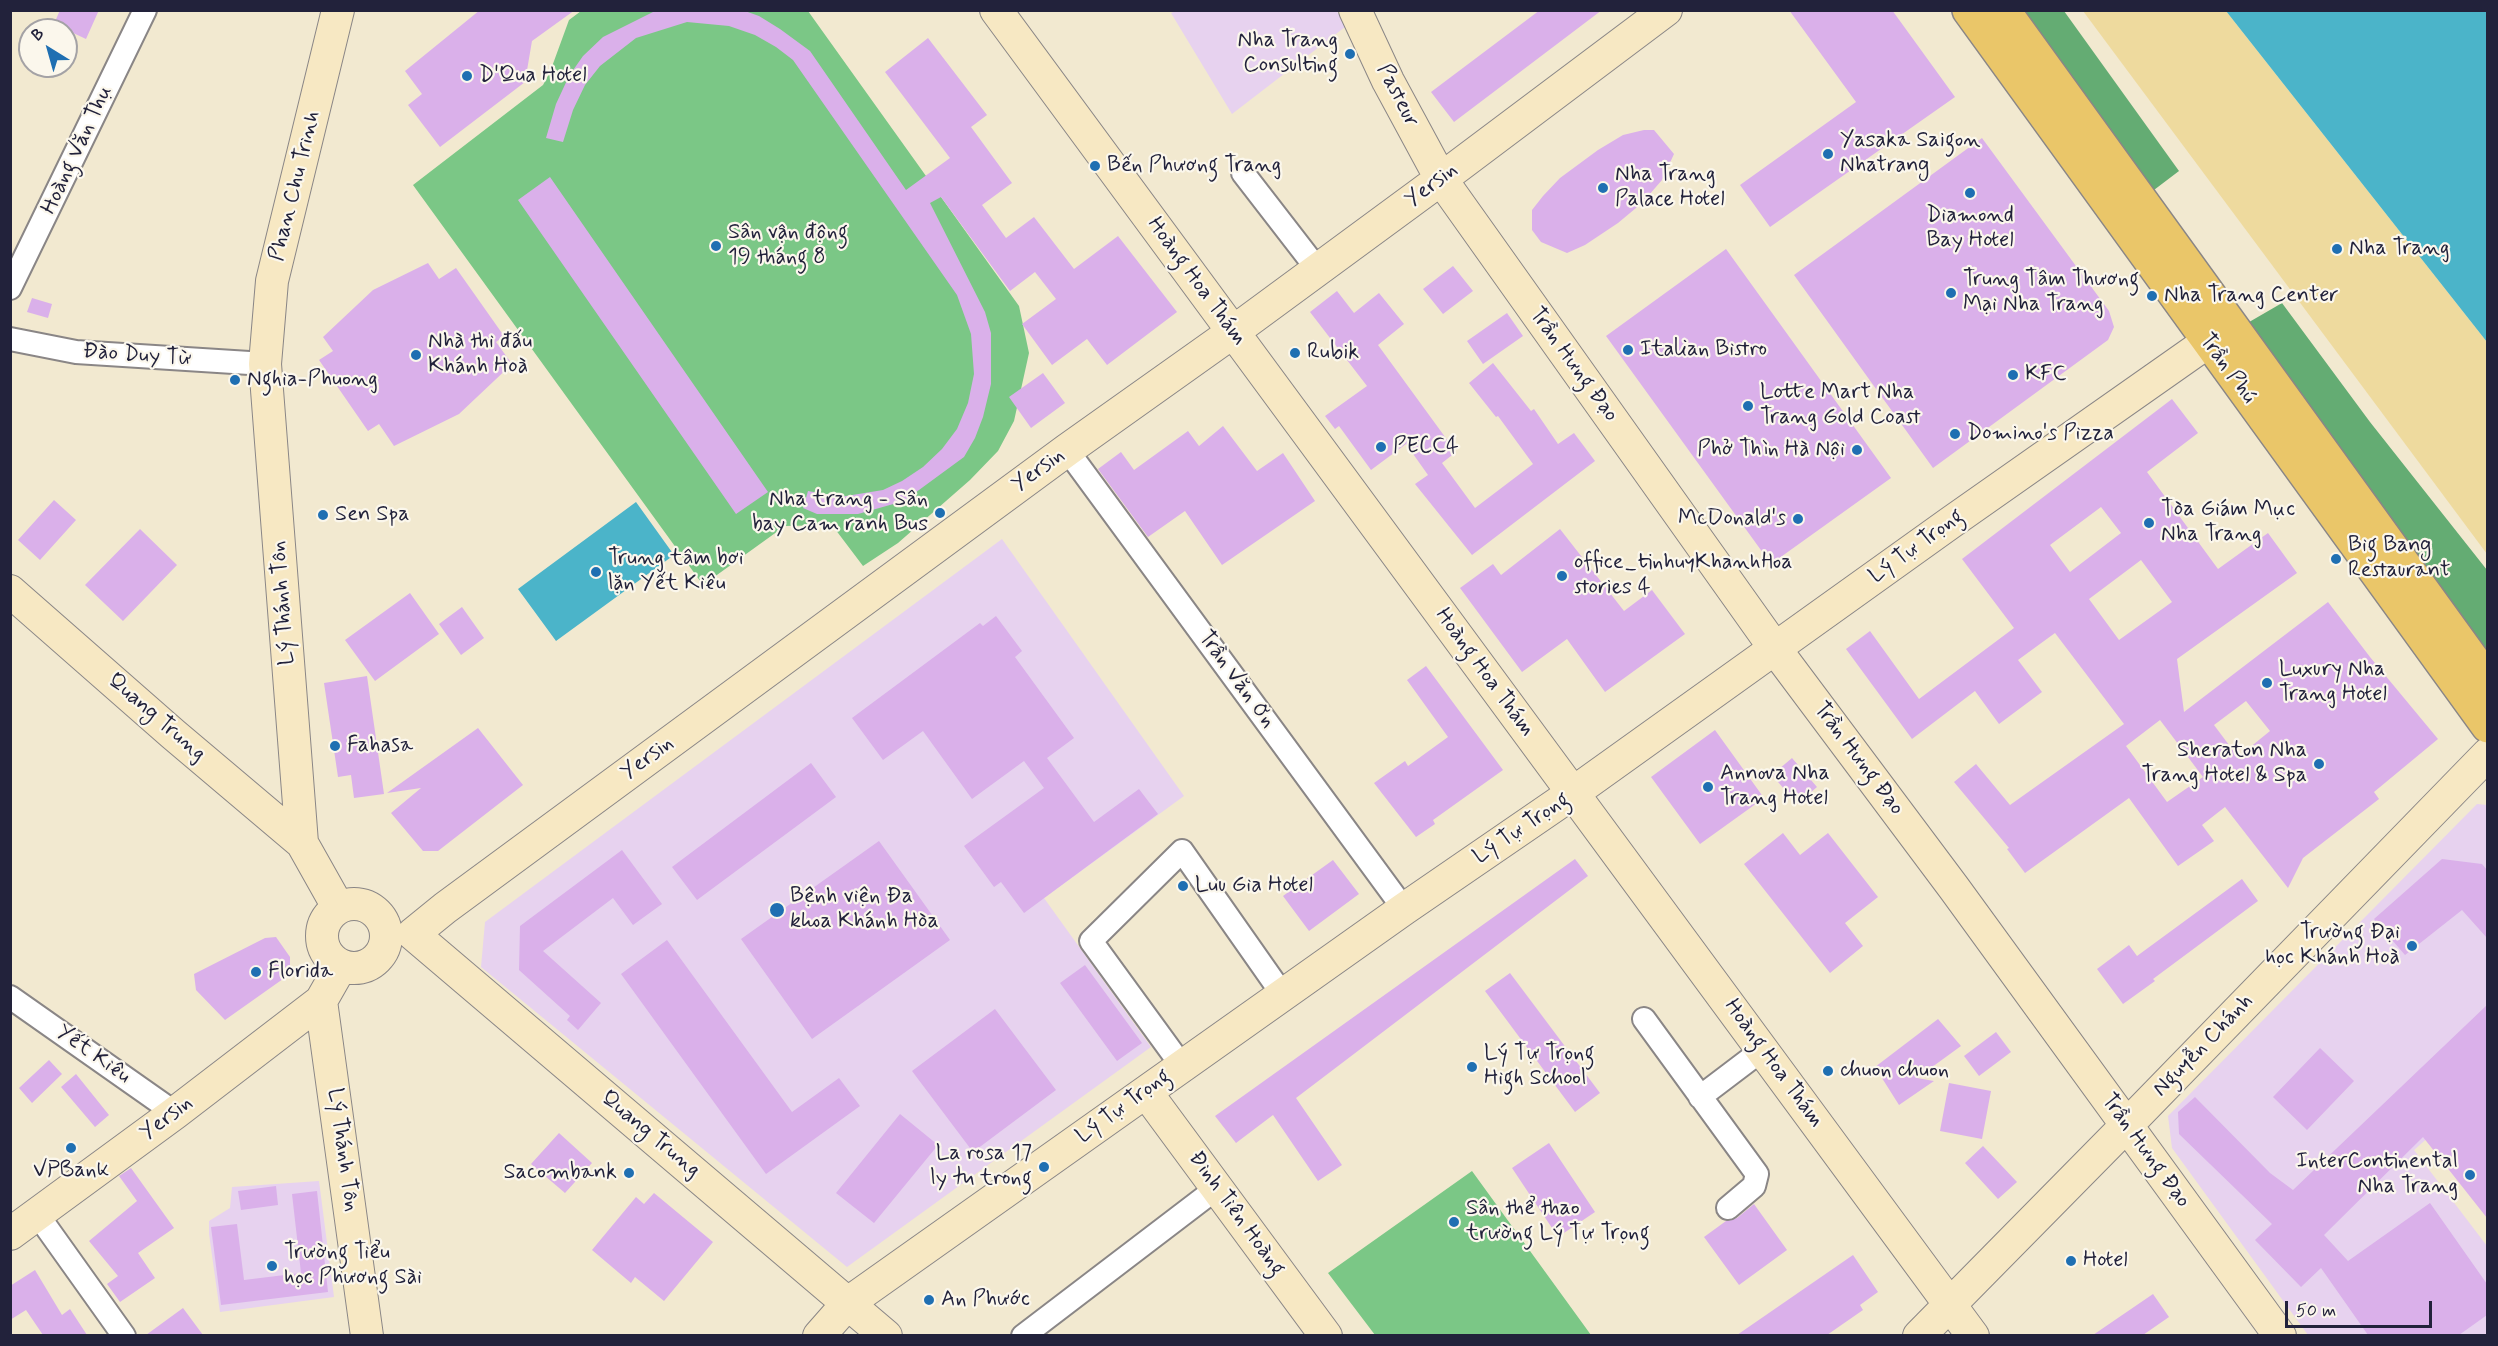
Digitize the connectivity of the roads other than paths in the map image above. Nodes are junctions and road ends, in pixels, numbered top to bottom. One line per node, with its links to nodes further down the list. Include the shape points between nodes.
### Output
1 (145, 10): 11 (street, Hoàng Văn Thụ)
2 (338, 10): 15 (street, Phan Chu Trinh, via 272,281)
3 (996, 10): 12 (street, Hoàng Hoa Thám)
4 (1355, 10): 9 (street, Pasteur)
5 (1666, 10): 9 (street, Yersin)
6 (1969, 10): 14 (main road, Trần Phú)
7 (2003, 10): 14 (main road, Trần Phú)
8 (1243, 173): 10 (street)
9 (1441, 179): 10 (street, Yersin); 18 (street, Trần Hưng Đạo)
10 (1318, 270): 12 (street, Yersin)
11 (10, 288)
12 (1233, 332): 16 (street, Yersin); 22 (street, Hoàng Hoa Thám)
13 (10, 339): 15 (street, Đào Duy Từ, via 76,352)
14 (2209, 341): 18 (street, Lý Tự Trọng); 19 (main road, Trần Phú); 20 (main road, Trần Phú)
15 (265, 364): 23 (street, Lý Thánh Tôn)
16 (1067, 450): 25 (street, Trần Văn Ơn); 26 (street, Yersin, via 445,908)
17 (10, 591): 23 (street, Quang Trung)
18 (1776, 650): 22 (street, Lý Tự Trọng); 37 (street, Trần Hưng Đạo)
19 (2487, 681)
20 (2487, 726)
21 (2487, 754): 37 (street, Nguyễn Chánh)
22 (1573, 793): 25 (street, Lý Tự Trọng); 32 (street, Hoàng Hoa Thám)
23 (302, 843): 24 (street)
24 (338, 907): 26 (street, via 365,905); 27 (street, via 326,920 322,942)
25 (1404, 909): 28 (street, Lý Tự Trọng)
26 (400, 934): 27 (street, via 368,964); 42 (street, Quang Trung)
27 (340, 966): 30 (street)
28 (1283, 995): 33 (street, Lý Tự Trọng); 33 (street, via 1182,851 1091,941)
29 (10, 997): 36 (street, Yết Kiêu)
30 (321, 1001): 36 (street, Yersin); 45 (street, Lý Thánh Tôn)
31 (1644, 1019): 35 (street)
32 (1762, 1050): 35 (street); 43 (street, Hoàng Hoa Thám)
33 (1182, 1066): 34 (street, Lý Tự Trọng)
34 (1146, 1092): 38 (street, Đinh Tiên Hoàng); 42 (street, Lý Tự Trọng)
35 (1700, 1097): 39 (street, via 1757,1174 1754,1186)
36 (175, 1113): 40 (street, Yersin)
37 (2126, 1126): 43 (street, Nguyễn Chánh); 52 (street, Trần Hưng Đạo)
38 (1217, 1188): 48 (street); 49 (street, Đinh Tiên Hoàng)
39 (1728, 1208)
40 (37, 1214): 41 (street, Yersin); 44 (street)
41 (10, 1234)
42 (848, 1303): 46 (street, Lý Tự Trọng); 47 (street, Quang Trung)
43 (1949, 1304): 50 (street, Nguyễn Chánh); 51 (street, Hoàng Hoa Thám)
44 (124, 1335)
45 (367, 1335)
46 (819, 1335)
47 (886, 1335)
48 (1023, 1335)
49 (1326, 1335)
50 (1918, 1335)
51 (1973, 1335)
52 (2280, 1335)

